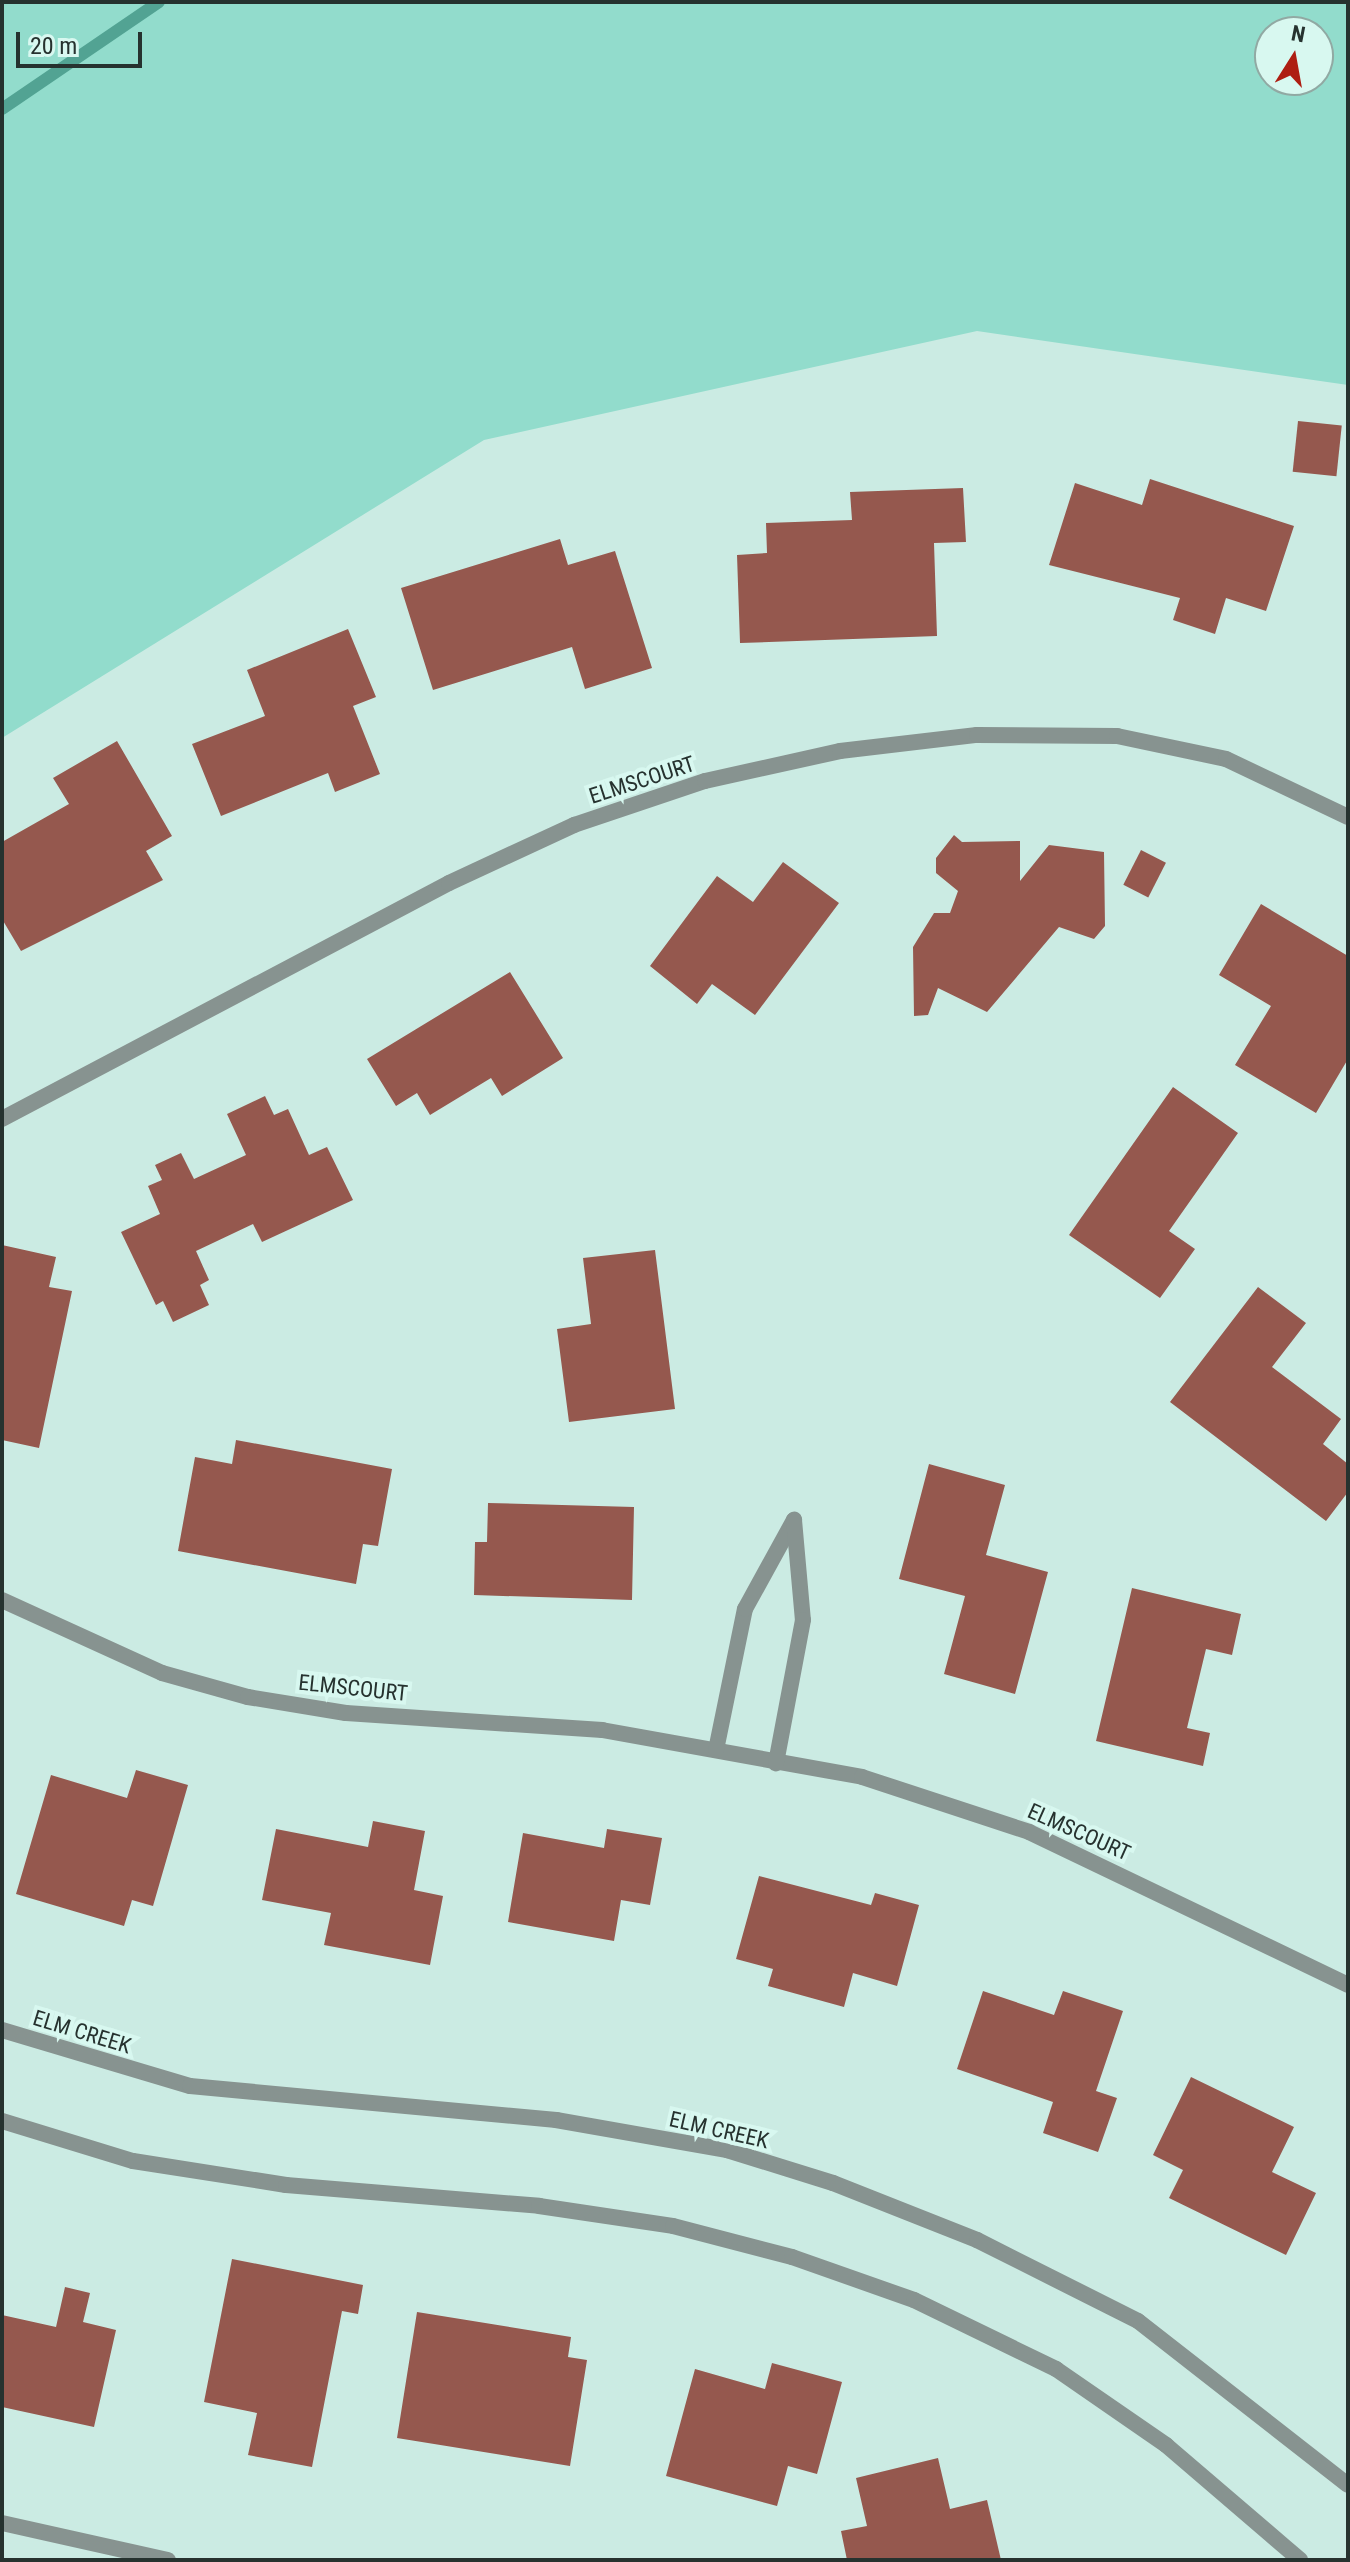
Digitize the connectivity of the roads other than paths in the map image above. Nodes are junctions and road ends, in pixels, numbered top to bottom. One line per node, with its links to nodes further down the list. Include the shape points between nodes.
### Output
1 (1348, 817): 2 (street, ELMSCOURT, via 1226,759 1117,736 977,735 810,758 705,781 574,825 449,883)
2 (2, 1119)
3 (2, 1600): 4 (street, ELMSCOURT, via 162,1673 248,1697 346,1713 602,1730)
4 (716, 1750): 5 (street, ELMSCOURT); 5 (street, via 745,1609 794,1520 803,1620)
5 (776, 1763): 6 (street, ELMSCOURT, via 862,1777 1029,1832)
6 (1348, 1985)
7 (2, 2030): 9 (street, ELM CREEK, via 190,2086 556,2120 727,2150 833,2183 977,2240 1138,2321)
8 (2, 2121): 12 (street, via 133,2161 286,2185 539,2206 673,2226 792,2257 914,2300 1056,2369 1166,2445)
9 (1348, 2485)
10 (2, 2523): 11 (street)
11 (157, 2559)
12 (1300, 2560)

